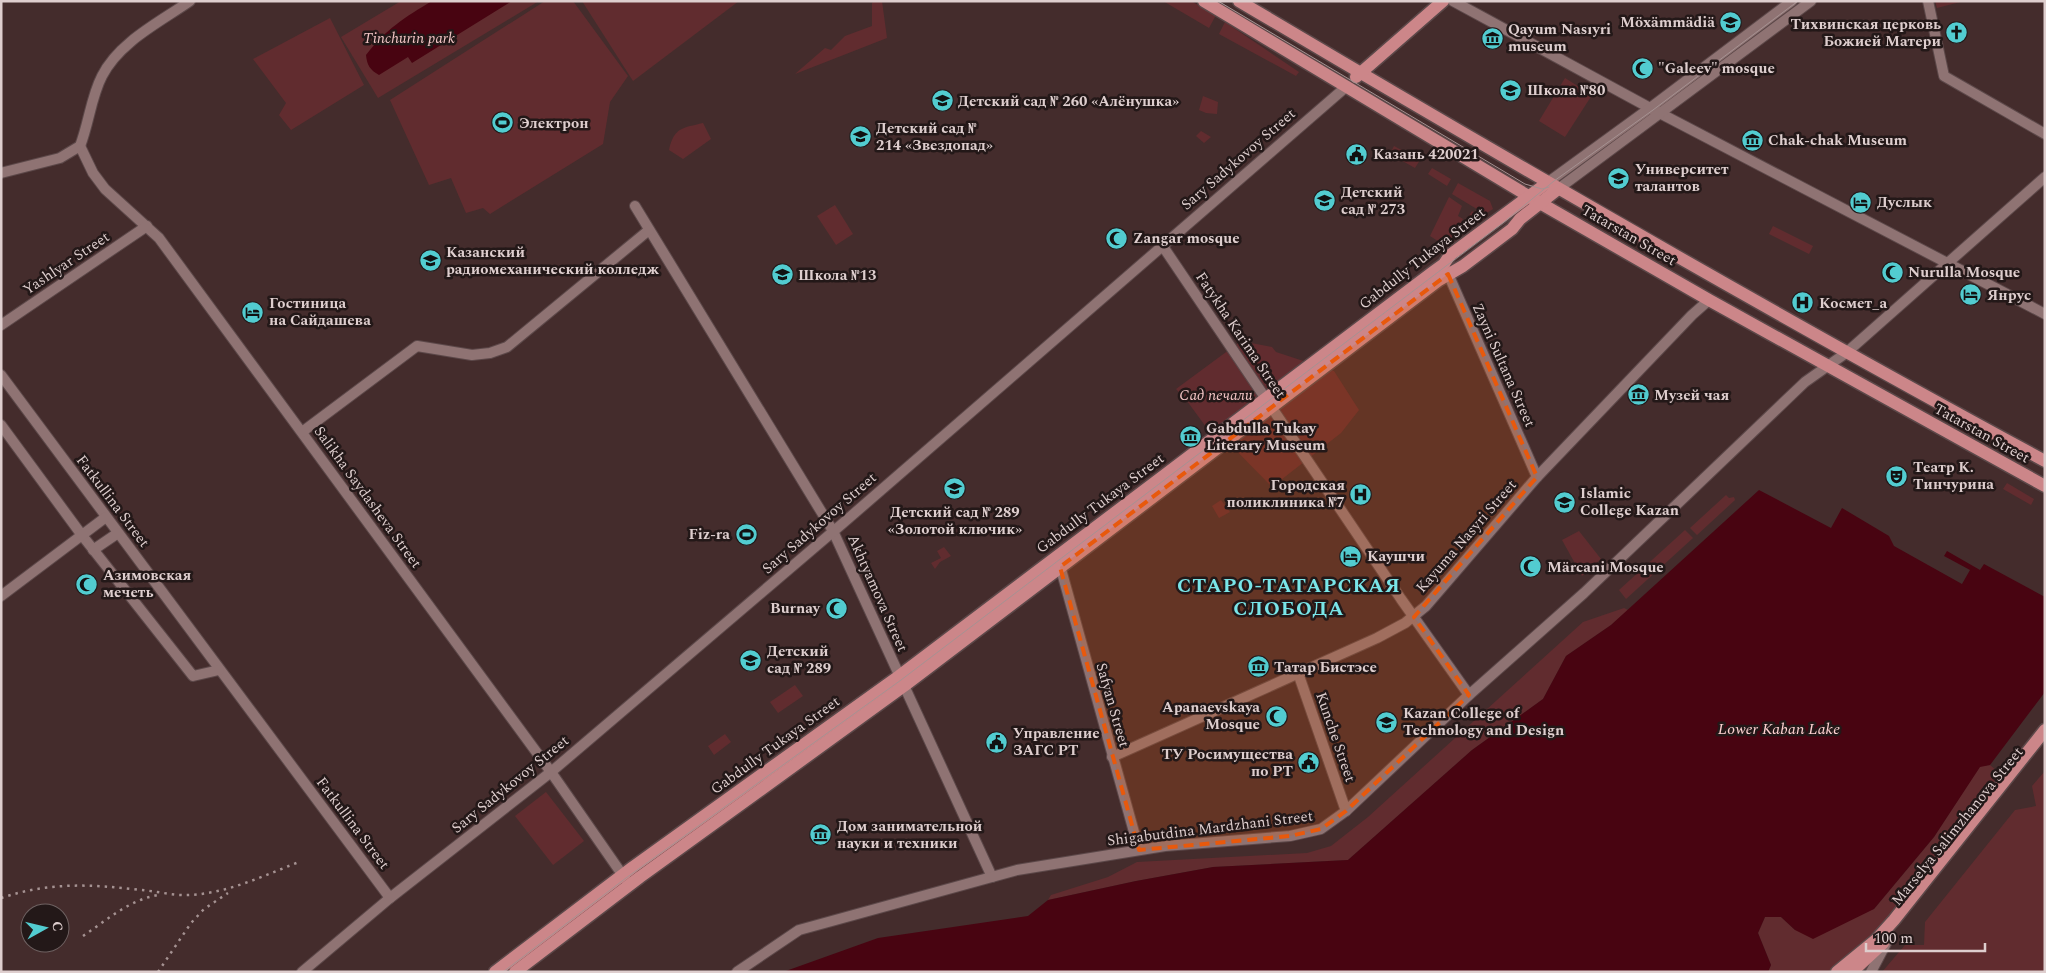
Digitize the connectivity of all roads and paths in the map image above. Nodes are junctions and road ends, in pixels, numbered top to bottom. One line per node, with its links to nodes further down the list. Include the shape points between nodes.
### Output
1 (190, 1): 14 (street, via 130,43 113,59 102,76)
2 (1204, 1): 10 (main road, Tatarstan Street)
3 (1239, 1): 9 (main road, Tatarstan Street)
4 (1443, 1): 9 (main road)
5 (1453, 1): 11 (street)
6 (1792, 1): 11 (street, Gabdully Tukaya Street)
7 (1811, 1): 12 (street)
8 (1928, 1): 13 (street, via 1944,76)
9 (1360, 73): 10 (main road); 17 (main road, Tatarstan Street)
10 (1347, 86): 19 (main road, Tatarstan Street); 23 (street, Sary Sadykovoy Street)
11 (1650, 108): 12 (street); 17 (street, Gabdully Tukaya Street)
12 (1661, 114): 18 (street); 24 (street)
13 (2045, 134)
14 (80, 146): 15 (street, via 60,158); 21 (street, Salikha Saydasheva Street, via 99,181)
15 (1, 173)
16 (2045, 177): 24 (street, Shigabutdina Mardzhani Street)
17 (1547, 183): 18 (main road, Tatarstan Street); 19 (main road, Gabdully Tukaya Street)
18 (1558, 189): 19 (main road, Gabdully Tukaya Street); 29 (main road, Tatarstan Street)
19 (1535, 200): 25 (main road, Gabdully Tukaya Street, via 1512,229 1463,266); 26 (main road, Tatarstan Street)
20 (635, 206): 22 (street, Akhtyamova Street)
21 (147, 226): 28 (street, Yashlyar Street); 34 (street, Salikha Saydasheva Street)
22 (649, 230): 34 (street, via 507,347 472,355 417,346); 39 (street, Akhtyamova Street)
23 (1162, 245): 32 (street, Fatykha Karima Street); 39 (street, Sary Sadykovoy Street)
24 (1948, 264): 27 (street); 29 (street, Shigabutdina Mardzhani Street)
25 (1446, 269): 32 (main road, Gabdully Tukaya Street); 36 (street, Zayni Sultana Street)
26 (1709, 300): 30 (main road, Tatarstan Street); 36 (street, Kayuma Nasyri Street)
27 (2045, 314)
28 (1, 325)
29 (1846, 353): 30 (street, Shigabutdina Mardzhani Street); 35 (main road, Tatarstan Street)
30 (1828, 365): 37 (main road, Tatarstan Street); 49 (street, Shigabutdina Mardzhani Street, via 1805,382 1584,593)
31 (1, 375): 38 (street, Fatkullina Street)
32 (1269, 403): 43 (main road, Gabdully Tukaya Street); 45 (street, Fatykha Karima Street)
33 (1, 425): 41 (street)
34 (302, 432): 53 (street, Salikha Saydasheva Street)
35 (2045, 460)
36 (1537, 477): 45 (street, Kayuma Nasyri Street)
37 (2045, 486)
38 (106, 517): 40 (street, Fatkullina Street); 41 (street)
39 (834, 532): 48 (street, Akhtyamova Street); 53 (street, Sary Sadykovoy Street)
40 (118, 533): 42 (street); 46 (street, Fatkullina Street)
41 (81, 534): 42 (street); 44 (street)
42 (93, 550): 46 (street, via 193,676)
43 (1059, 561): 48 (main road, Gabdully Tukaya Street); 52 (street, Safyan Street)
44 (1, 596)
45 (1414, 617): 47 (street, Kayuma Nasyri Street, via 1377,638); 49 (street, Fatykha Karima Street)
46 (219, 670): 58 (street, Fatkullina Street)
47 (1298, 674): 52 (street, Kayuma Nasyri Street); 54 (street, Kunche Street)
48 (901, 681): 56 (street, Akhtyamova Street); 57 (main road, Gabdully Tukaya Street)
49 (1469, 694): 54 (street, Shigabutdina Mardzhani Street)
50 (2045, 730): 64 (main road, via 1894,920 1876,940)
51 (2045, 743): 59 (main road, Marselya Salimzhanova Street)
52 (1112, 757): 55 (street, Safyan Street)
53 (550, 772): 57 (street, Salikha Saydasheva Street); 58 (street, Sary Sadykovoy Street)
54 (1346, 811): 55 (street, Shigabutdina Mardzhani Street, via 1321,829 1304,834)
55 (1139, 850): 56 (street, Shigabutdina Mardzhani Street)
56 (992, 877): 63 (street, Shigabutdina Mardzhani Street, via 799,930)
57 (627, 879): 61 (main road, Gabdully Tukaya Street); 62 (main road, Gabdully Tukaya Street)
58 (390, 898): 60 (street, Sary Sadykovoy Street)
59 (1890, 936): 65 (main road, Marselya Salimzhanova Street); 66 (street)
60 (302, 972)
61 (495, 972)
62 (515, 972)
63 (737, 972)
64 (1837, 972)
65 (1852, 972)
66 (1871, 972)

